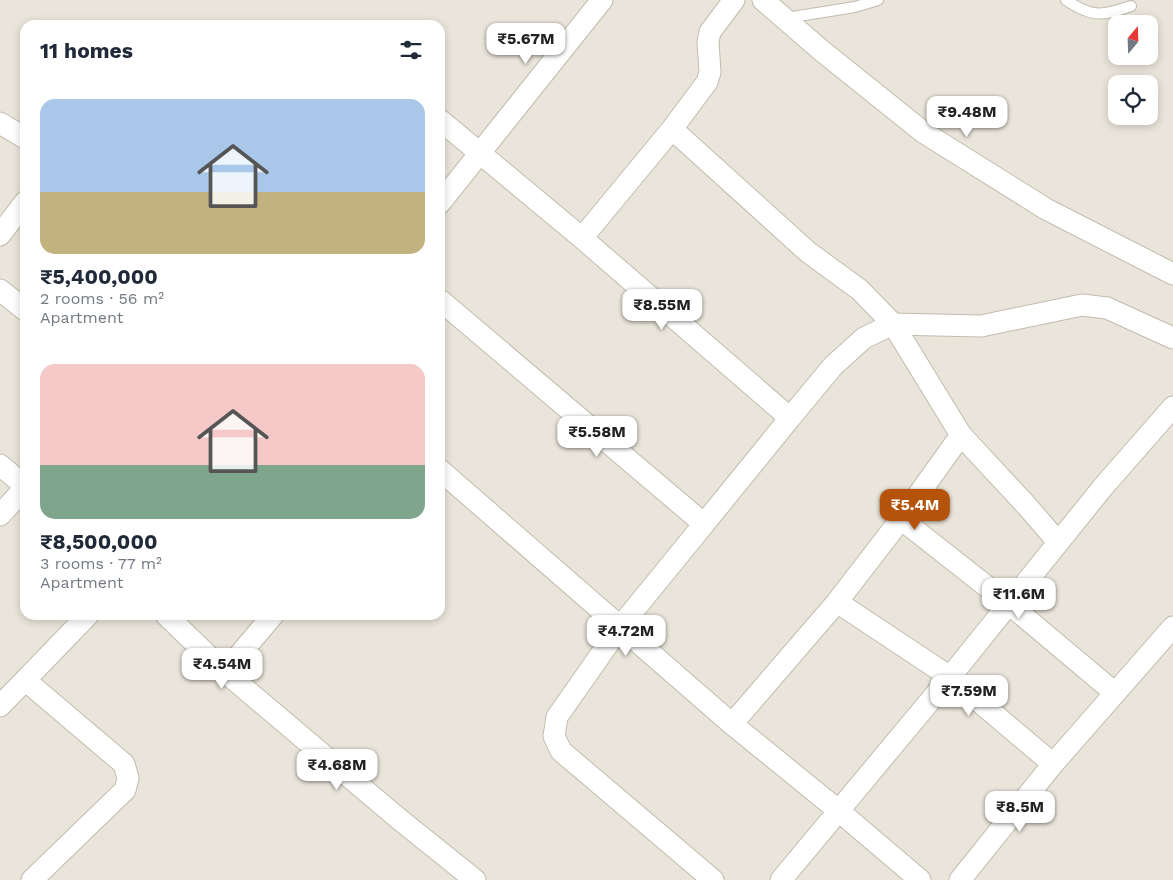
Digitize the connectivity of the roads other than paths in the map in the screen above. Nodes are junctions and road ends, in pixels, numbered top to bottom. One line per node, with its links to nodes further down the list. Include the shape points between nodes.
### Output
1 (602, 0): 12 (street)
2 (734, 0): 10 (street, via 710,32 707,82)
3 (763, 0): 7 (street)
4 (878, 0): 7 (lane, via 855,8)
5 (1066, 0): 6 (lane, via 1088,13 1106,15)
6 (1131, 6)
7 (785, 18): 17 (street, via 923,132 1046,210)
8 (0, 123): 11 (street)
9 (445, 124): 12 (street)
10 (672, 129): 16 (street); 21 (street, via 808,252 860,290)
11 (20, 135)
12 (478, 154): 13 (street); 16 (street)
13 (445, 197)
14 (20, 209): 15 (street)
15 (0, 235)
16 (582, 238): 24 (street)
17 (1173, 274)
18 (0, 290): 20 (street)
19 (445, 304): 32 (street)
20 (20, 306)
21 (893, 324): 22 (street, via 981,326 1082,305 1107,308); 24 (street, via 864,338 833,366); 25 (street)
22 (1173, 338)
23 (1173, 408): 33 (street)
24 (790, 418): 32 (street)
25 (961, 435): 31 (street); 33 (street)
26 (0, 465): 28 (street)
27 (445, 474): 39 (street)
28 (20, 483)
29 (20, 493): 30 (street)
30 (0, 515)
31 (902, 519): 34 (street); 35 (street)
32 (704, 524): 39 (street)
33 (1058, 542): 35 (street)
34 (837, 602): 42 (street); 46 (street)
35 (1009, 604): 42 (street); 44 (street)
36 (83, 620): 43 (street)
37 (171, 620): 41 (street)
38 (269, 620): 41 (street)
39 (620, 627): 46 (street); 51 (street, via 557,718 554,736 561,752)
40 (1173, 627): 44 (street)
41 (225, 672): 50 (street)
42 (950, 677): 47 (street); 48 (street)
43 (25, 680): 45 (street); 49 (street, via 124,764 128,778 125,790)
44 (1115, 693): 47 (street)
45 (0, 706)
46 (732, 724): 48 (street)
47 (1052, 764): 54 (street)
48 (839, 811): 52 (street); 53 (street)
49 (32, 880)
50 (475, 880)
51 (713, 880)
52 (781, 880)
53 (920, 880)
54 (960, 880)

